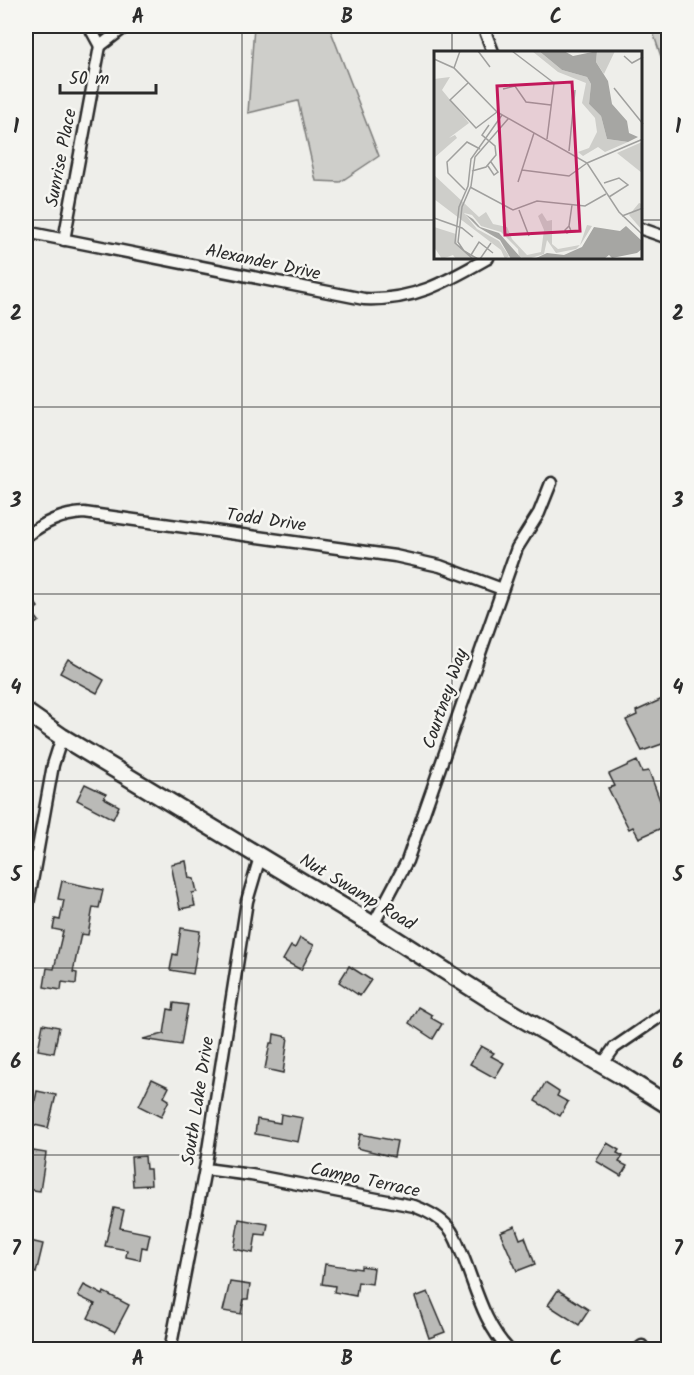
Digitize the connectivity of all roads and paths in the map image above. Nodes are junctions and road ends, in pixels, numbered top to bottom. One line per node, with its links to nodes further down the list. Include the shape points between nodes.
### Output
1 (89, 26): 4 (street)
2 (126, 26): 4 (street)
3 (483, 26): 5 (street)
4 (100, 46): 9 (street, Sunrise Place)
5 (493, 51)
6 (643, 229): 8 (street)
7 (26, 232): 9 (street, Alexander Drive)
8 (669, 238)
9 (64, 240): 10 (street, Alexander Drive, via 364,299 418,294)
10 (484, 260)
11 (550, 483): 13 (street, Courtney Way, via 539,513 517,548)
12 (26, 536): 13 (street, Todd Drive, via 59,517 84,513 394,556 440,566)
13 (502, 590): 18 (street, Courtney Way, via 407,861)
14 (26, 712): 15 (main road, Nut Swamp Road)
15 (62, 737): 16 (main road, Nut Swamp Road); 17 (street, via 53,765)
16 (260, 857): 18 (main road, Nut Swamp Road); 22 (street, South Lake Drive, via 247,901)
17 (26, 915)
18 (373, 925): 20 (main road, Nut Swamp Road)
19 (669, 1011): 20 (street, via 614,1048)
20 (602, 1065): 21 (main road, Nut Swamp Road)
21 (668, 1103)
22 (205, 1169): 23 (street, South Lake Drive); 24 (street, Campo Terrace, via 414,1206 430,1213 452,1232 491,1324)
23 (170, 1350)
24 (509, 1350)

